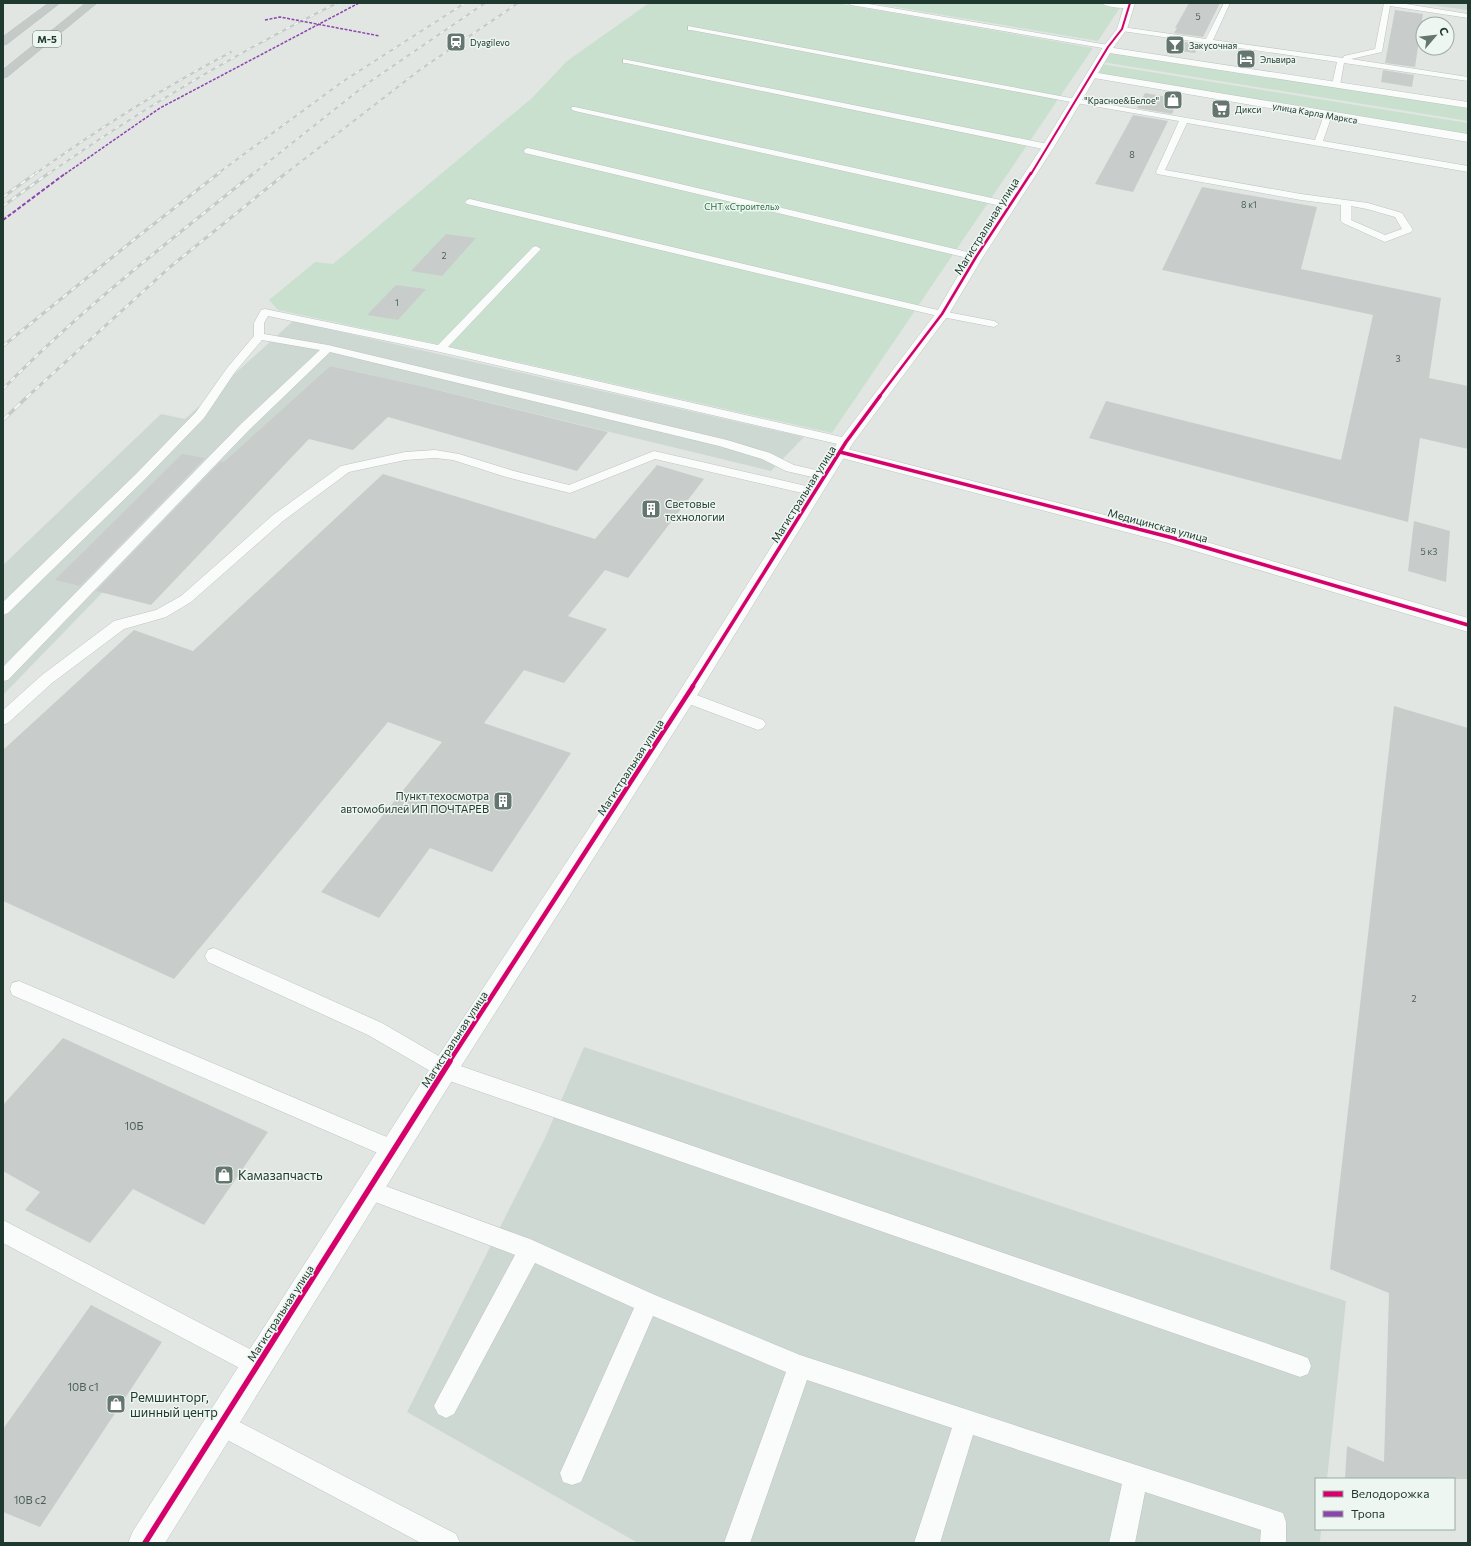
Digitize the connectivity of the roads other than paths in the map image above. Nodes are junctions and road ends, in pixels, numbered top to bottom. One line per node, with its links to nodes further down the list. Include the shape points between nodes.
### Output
1 (55, 3): 12 (highway, М-5)
2 (92, 3): 16 (highway, М-5)
3 (851, 3): 13 (lane)
4 (1104, 3): 7 (lane)
5 (1228, 3): 11 (lane)
6 (1387, 3): 8 (lane); 14 (lane, via 1380,50)
7 (1129, 5): 10 (street, Магистральная улица)
8 (1468, 16)
9 (691, 28): 20 (lane)
10 (1122, 29): 11 (lane); 13 (street, Магистральная улица)
11 (1209, 41): 14 (lane)
12 (3, 42)
13 (1108, 48): 17 (street, Магистральная улица); 19 (street)
14 (1341, 60): 18 (lane); 19 (lane)
15 (626, 61): 27 (lane)
16 (3, 75)
17 (1092, 75): 20 (street, Магистральная улица); 23 (street, улица Карла Маркса)
18 (1468, 79)
19 (1336, 84): 21 (street)
20 (1076, 101): 24 (lane); 27 (street, Магистральная улица)
21 (1468, 105)
22 (575, 109): 32 (lane)
23 (1328, 115): 25 (street, улица Карла Маркса); 26 (lane)
24 (1184, 120): 26 (lane); 31 (lane, via 1160,172)
25 (1468, 138)
26 (1318, 143): 29 (lane)
27 (1048, 147): 32 (street, Магистральная улица)
28 (528, 151): 34 (lane)
29 (1468, 170)
30 (470, 202): 35 (lane)
31 (1346, 204): 31 (lane, via 1368,206 1399,215 1408,230 1385,239 1346,221)
32 (1010, 205): 34 (street, Магистральная улица)
33 (536, 249): 39 (lane)
34 (976, 257): 35 (street, Магистральная улица)
35 (942, 314): 36 (lane); 40 (street, Магистральная улица)
36 (994, 324)
37 (259, 336): 38 (lane); 39 (lane, via 259,323 265,312); 42 (lane, via 200,415)
38 (328, 348): 41 (lane, via 723,443 766,456); 44 (lane, via 246,426)
39 (440, 349): 40 (lane)
40 (843, 447): 41 (street, Магистральная улица); 43 (street, Медицинская улица, via 1173,538)
41 (820, 484): 45 (street, Магистральная улица); 46 (lane, via 654,455 570,489 455,457 435,454 405,456 346,469 278,518 186,599 160,614 119,625 47,679)
42 (3, 610)
43 (1468, 625)
44 (3, 676)
45 (686, 697): 47 (lane); 50 (street, Магистральная улица)
46 (3, 719)
47 (758, 724)
48 (214, 956): 50 (lane, via 375,1029)
49 (19, 989): 51 (lane)
50 (444, 1070): 51 (street, Магистральная улица); 58 (lane)
51 (394, 1150): 52 (street, Магистральная улица)
52 (369, 1190): 54 (lane); 56 (street, Магистральная улица)
53 (3, 1231): 56 (lane)
54 (530, 1250): 55 (lane); 59 (lane)
55 (648, 1303): 57 (lane); 62 (lane)
56 (257, 1365): 61 (street, Магистральная улица)
57 (800, 1366): 60 (lane); 66 (lane)
58 (1300, 1366)
59 (446, 1406)
60 (966, 1420): 63 (lane); 67 (lane)
61 (220, 1424): 64 (street, Магистральная улица); 65 (lane)
62 (572, 1473)
63 (1136, 1476): 68 (lane); 69 (lane, via 1274,1522)
64 (144, 1543)
65 (447, 1543)
66 (737, 1543)
67 (927, 1543)
68 (1122, 1543)
69 (1273, 1543)

